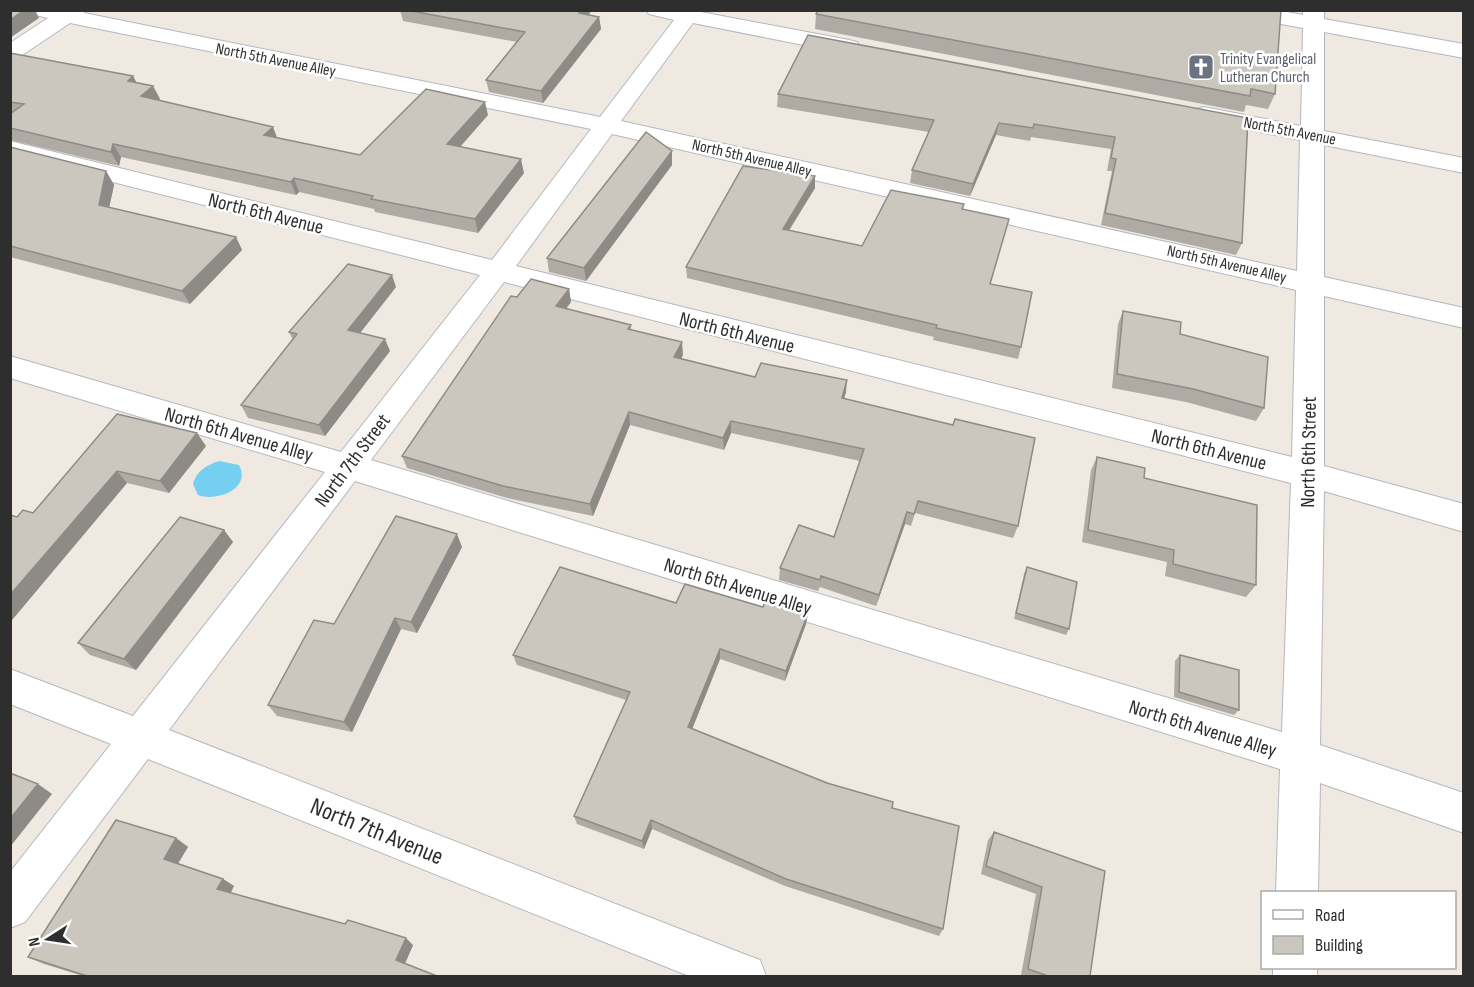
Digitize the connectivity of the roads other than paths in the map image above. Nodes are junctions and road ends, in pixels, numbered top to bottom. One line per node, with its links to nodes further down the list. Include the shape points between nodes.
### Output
1 (38, 10): 5 (street, North 5th Avenue Alley)
2 (656, 10): 4 (street)
3 (1238, 10): 6 (street)
4 (690, 13): 8 (street); 11 (street, North 7th Street)
5 (70, 14): 9 (street); 11 (street, North 5th Avenue Alley)
6 (1313, 17): 7 (street); 12 (street, North 6th Street)
7 (1464, 51)
8 (876, 52)
9 (10, 53)
10 (1182, 110): 12 (street, North 5th Avenue)
11 (606, 125): 15 (street, North 7th Street); 16 (street, North 5th Avenue Alley)
12 (1311, 134): 14 (street, North 5th Avenue); 16 (street, North 6th Street)
13 (10, 148): 15 (street, North 6th Avenue)
14 (1464, 166)
15 (496, 272): 19 (street, North 7th Street); 20 (street, North 6th Avenue)
16 (1310, 281): 17 (street, North 5th Avenue Alley); 20 (street, North 6th Street)
17 (1464, 318)
18 (10, 367): 19 (street, North 6th Avenue Alley)
19 (347, 466): 23 (street, North 7th Street); 24 (street, North 6th Avenue Alley)
20 (1308, 474): 21 (street, North 6th Avenue); 24 (street, North 6th Street)
21 (1464, 519)
22 (10, 686): 23 (street, North 7th Avenue)
23 (141, 737): 27 (street, North 7th Street); 28 (street, North 7th Avenue)
24 (1301, 758): 25 (street, North 6th Avenue Alley); 26 (street, North 6th Street)
25 (1464, 813)
26 (1297, 891)
27 (10, 907)
28 (744, 976)

